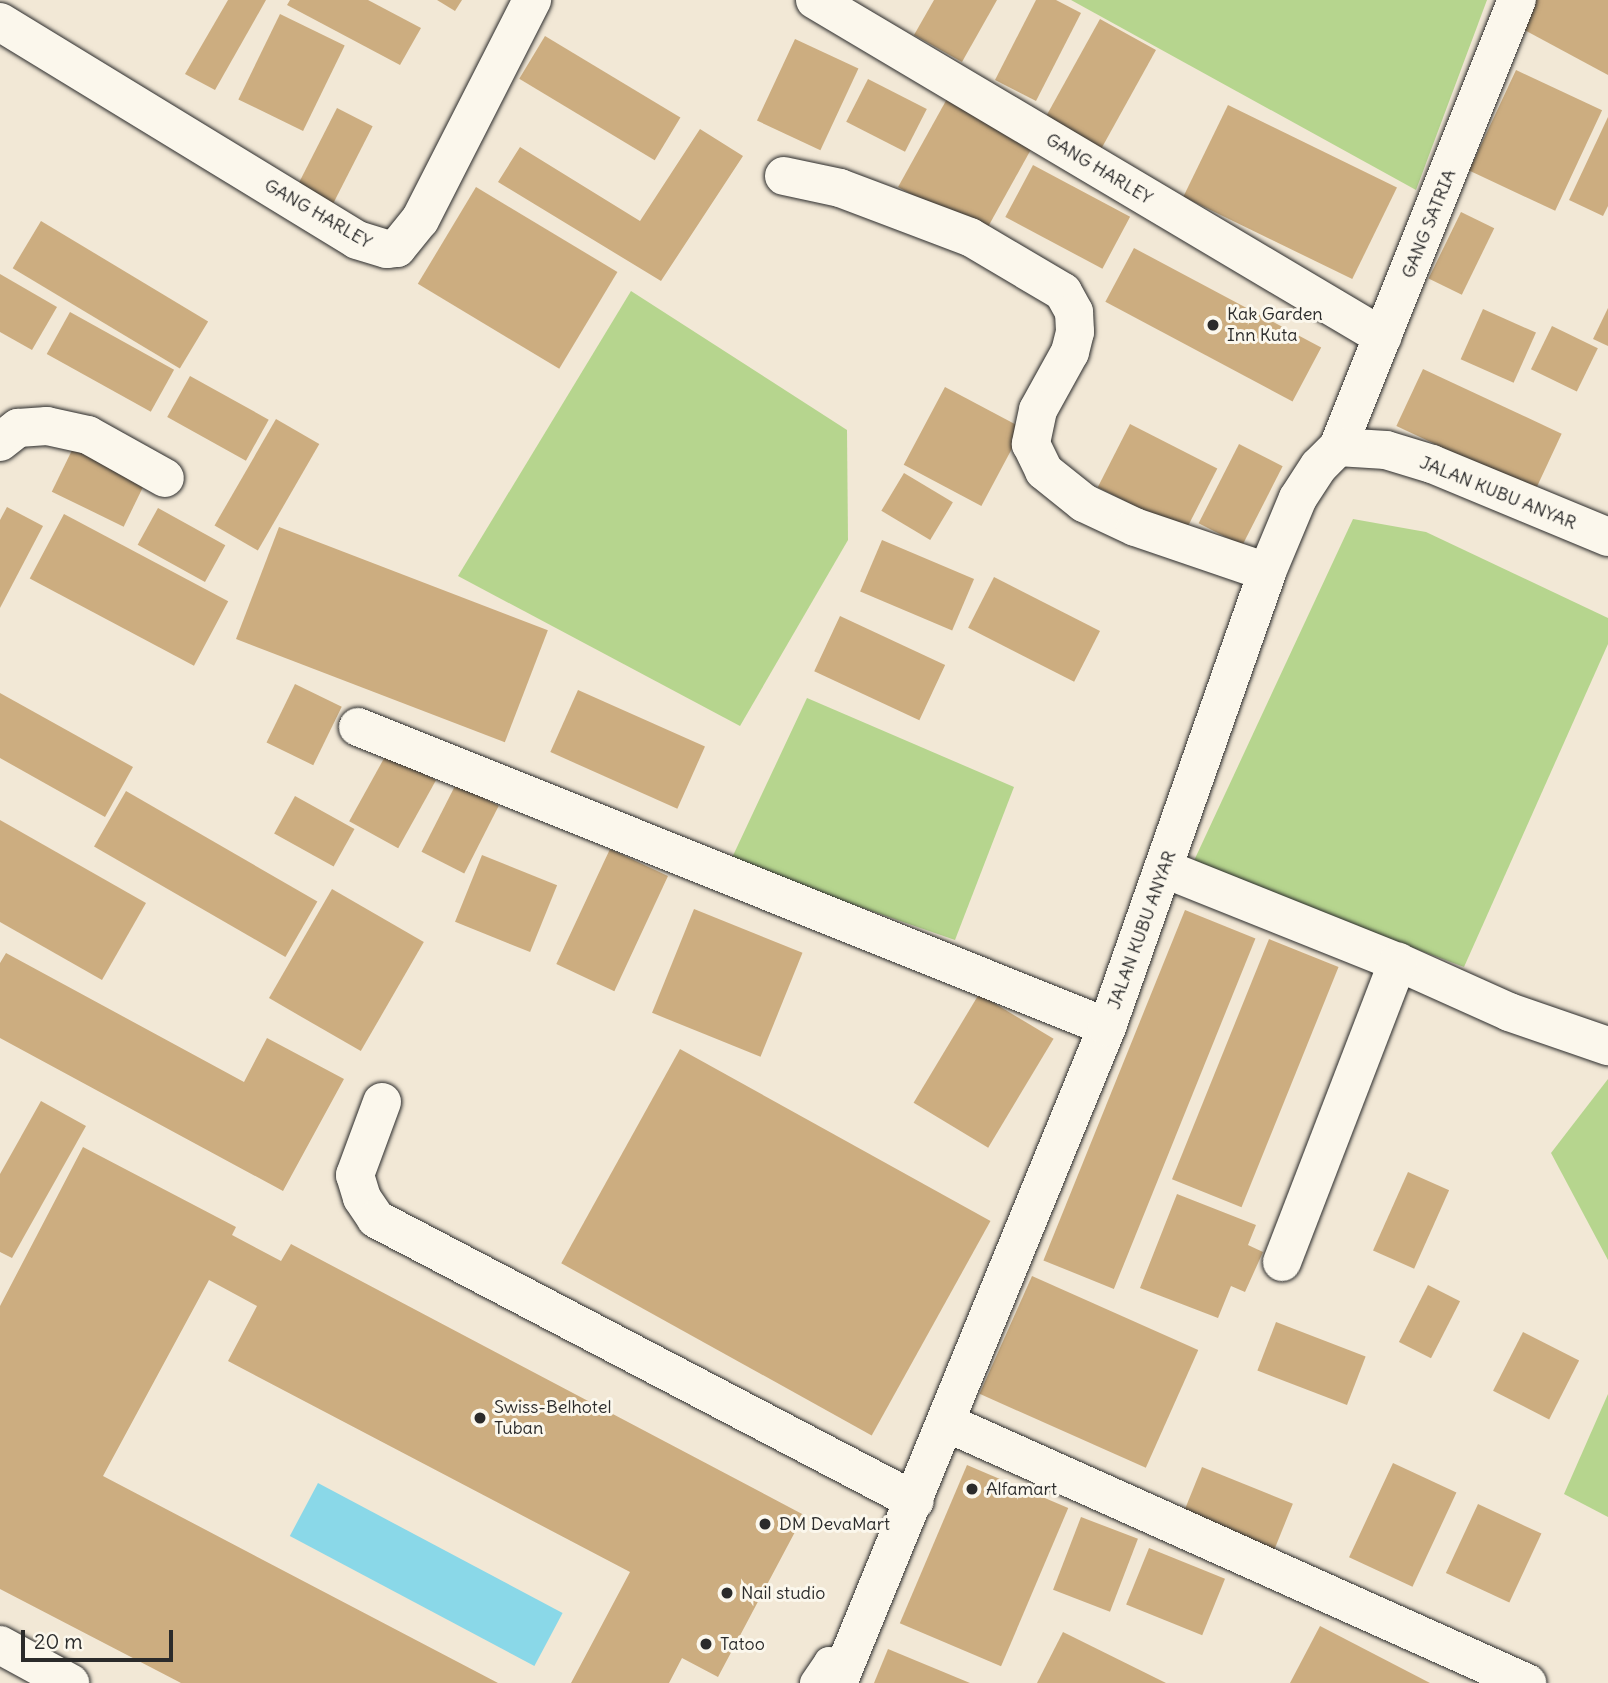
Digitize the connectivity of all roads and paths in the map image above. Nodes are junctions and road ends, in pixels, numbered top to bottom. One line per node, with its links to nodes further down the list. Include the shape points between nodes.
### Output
1 (532, 0): 4 (street, GANG HARLEY, via 420,220 397,248 387,249 357,240)
2 (814, 0): 6 (street, GANG HARLEY)
3 (1517, 0): 6 (street, GANG SATRIA)
4 (0, 22)
5 (783, 176): 11 (street, via 840,188 970,237 1063,292 1073,312 1075,332 1070,352 1038,410 1031,444 1044,471 1084,503 1135,527)
6 (1383, 337): 8 (street, GANG SATRIA)
7 (0, 442): 9 (street, via 18,428 47,426 78,433)
8 (1338, 447): 10 (street, JALAN KUBU ANYAR, via 1386,450 1432,464); 11 (street, JALAN KUBU ANYAR, via 1298,498)
9 (164, 478)
10 (1608, 537)
11 (1267, 572): 13 (street, JALAN KUBU ANYAR)
12 (358, 727): 15 (street)
13 (1165, 869): 14 (street); 15 (street, JALAN KUBU ANYAR)
14 (1398, 962): 16 (street, via 1509,1012); 18 (street)
15 (1107, 1027): 19 (street, JALAN KUBU ANYAR)
16 (1608, 1046)
17 (382, 1102): 20 (street, via 355,1175 362,1198 376,1219)
18 (1282, 1262)
19 (947, 1423): 20 (street, JALAN KUBU ANYAR); 24 (street)
20 (915, 1501): 22 (street, JALAN KUBU ANYAR)
21 (0, 1645): 23 (street)
22 (832, 1678)
23 (69, 1683)
24 (1527, 1683)

